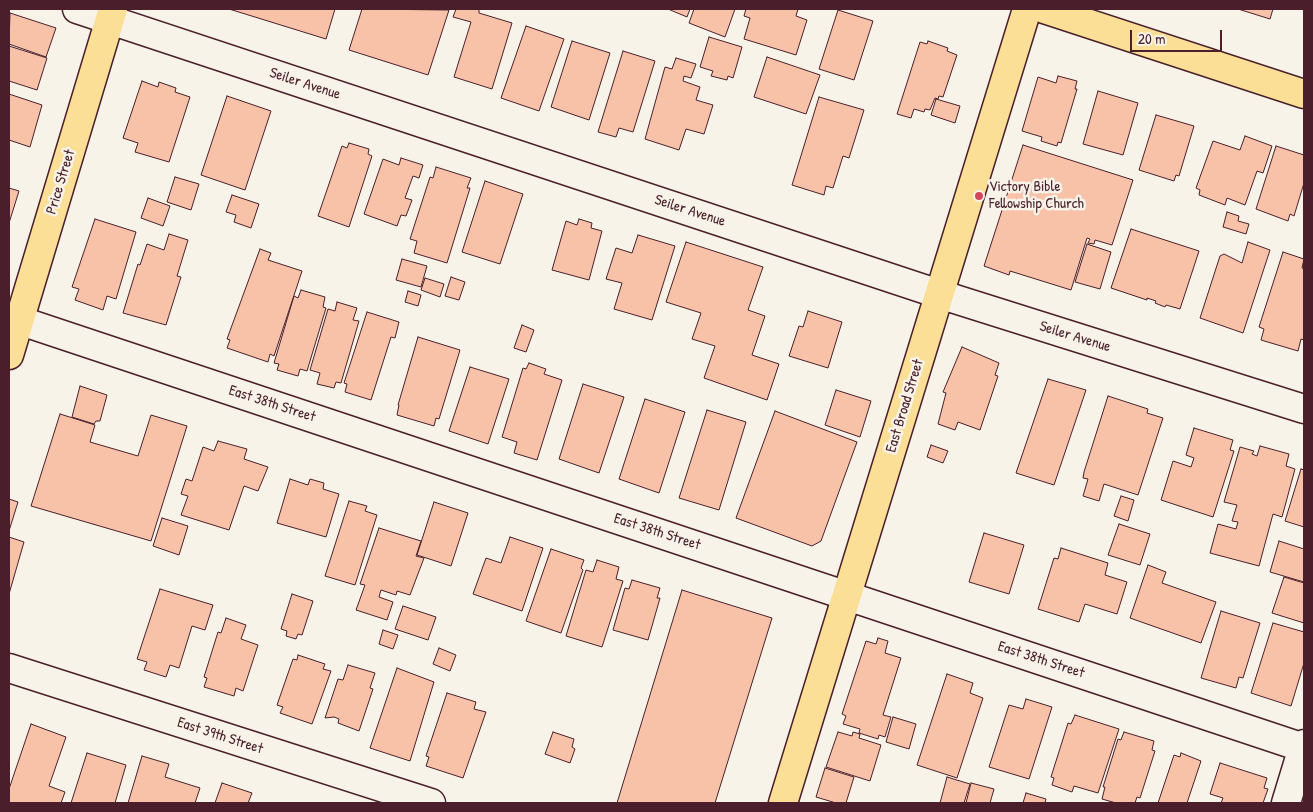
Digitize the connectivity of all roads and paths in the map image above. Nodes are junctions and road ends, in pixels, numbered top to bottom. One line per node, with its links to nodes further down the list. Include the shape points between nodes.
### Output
1 (77, 9): 4 (street, Seiler Avenue)
2 (1027, 9): 6 (main road, East Broad Street)
3 (1044, 9): 5 (main road)
4 (111, 14): 6 (street, Seiler Avenue); 7 (main road, Price Street)
5 (1304, 94)
6 (939, 294): 9 (street, Seiler Avenue); 10 (main road, East Broad Street)
7 (14, 319): 8 (main road, Price Street); 10 (street, East 38th Street)
8 (9, 355)
9 (1304, 409)
10 (847, 596): 12 (street, East 38th Street); 14 (main road, East Broad Street)
11 (9, 668): 13 (street, East 39th Street)
12 (1304, 746): 15 (street)
13 (431, 803)
14 (783, 803)
15 (1286, 803)

